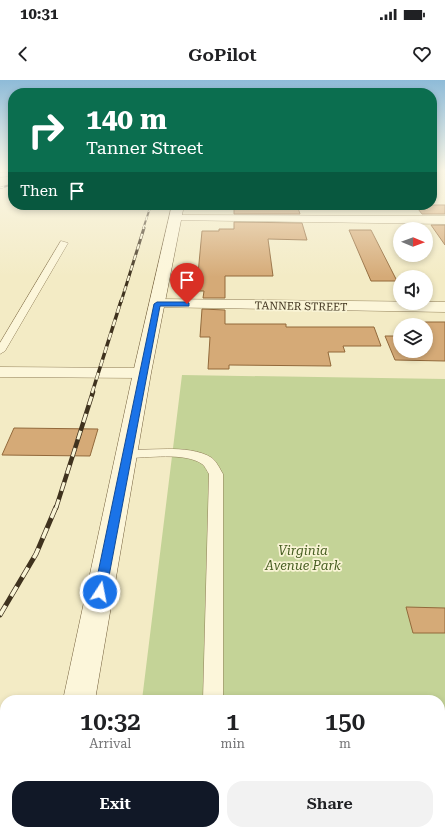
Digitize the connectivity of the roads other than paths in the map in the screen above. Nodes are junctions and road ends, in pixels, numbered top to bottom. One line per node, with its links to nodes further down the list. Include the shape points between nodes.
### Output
1 (176, 211): 2 (street); 4 (street)
2 (445, 220)
3 (64, 243): 6 (lane)
4 (157, 304): 5 (street, TANNER STREET); 8 (street)
5 (445, 307)
6 (0, 352)
7 (0, 372): 8 (street)
8 (142, 373): 9 (street)
9 (127, 454): 10 (street); 11 (lane, via 194,456 208,462 216,474)
10 (80, 695)
11 (213, 695)

